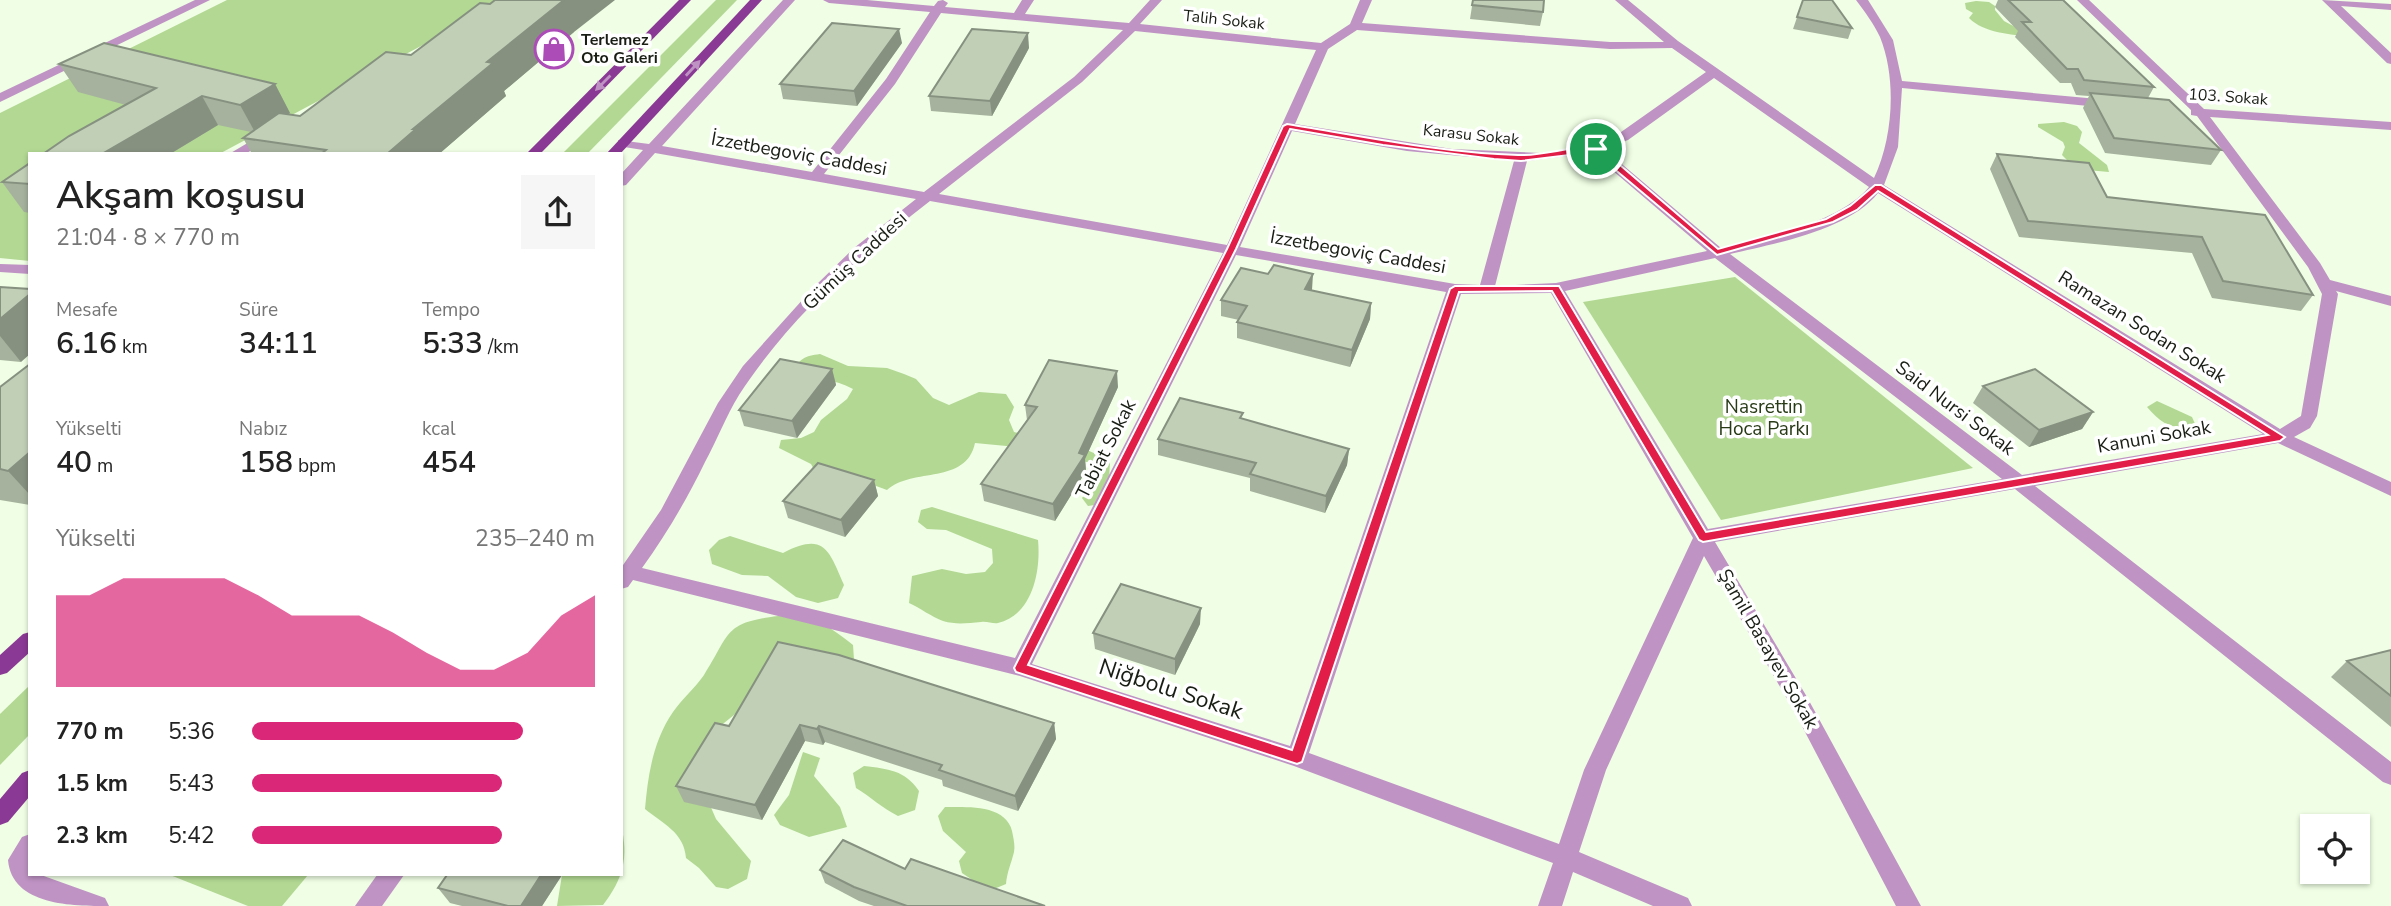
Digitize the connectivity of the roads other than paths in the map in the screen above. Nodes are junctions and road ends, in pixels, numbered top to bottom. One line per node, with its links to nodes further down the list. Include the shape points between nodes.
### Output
1 (204, 0): 23 (street)
2 (685, 0): 34 (main road, one-way to 34)
3 (756, 0): 31 (main road, one-way to 3)
4 (789, 0): 30 (street)
5 (829, 0): 13 (street, Talih Sokak)
6 (1028, 0): 15 (street)
7 (1156, 0): 17 (street, Gümüş Caddesi)
8 (1366, 0): 16 (street)
9 (1621, 0): 18 (street, Ramazan Sodan Sokak)
10 (1862, 0): 22 (street, via 1889,47)
11 (2083, 0): 26 (street)
12 (2329, 1): 14 (street); 20 (street)
13 (941, 5): 15 (street, Talih Sokak); 36 (street, via 891,80)
14 (2391, 7)
15 (1017, 17): 17 (street, Talih Sokak)
16 (1355, 26): 18 (street, via 1620,46); 19 (street)
17 (1134, 27): 19 (street, Talih Sokak); 39 (street, Gümüş Caddesi, via 1049,105)
18 (1674, 44): 21 (street, Ramazan Sodan Sokak)
19 (1323, 47): 27 (street, Tabiat Sokak)
20 (2391, 60)
21 (1714, 72): 32 (street, Karasu Sokak, via 1617,140); 38 (street, Ramazan Sodan Sokak)
22 (1896, 84): 24 (street); 38 (street, via 1891,150)
23 (0, 98)
24 (2118, 105)
25 (2173, 110): 26 (street, 103. Sokak)
26 (2201, 113): 28 (street, 103. Sokak); 44 (street)
27 (1287, 126): 35 (street, Karasu Sokak); 40 (street, Tabiat Sokak)
28 (2391, 126)
29 (282, 127): 33 (street)
30 (651, 148): 31 (street, İzzetbegoviç Caddesi); 36 (street, İzzetbegoviç Caddesi); 37 (street)
31 (618, 149)
32 (1596, 149): 35 (street, Karasu Sokak); 41 (street, Said Nursi Sokak)
33 (239, 152)
34 (535, 152)
35 (1521, 158): 47 (street)
36 (816, 177): 39 (street, İzzetbegoviç Caddesi)
37 (623, 180)
38 (1878, 187): 41 (street, İzzetbegoviç Caddesi, via 1829,220); 49 (street, Ramazan Sodan Sokak)
39 (929, 196): 40 (street, İzzetbegoviç Caddesi); 53 (street, Gümüş Caddesi, via 820,289 739,382 672,508)
40 (1232, 249): 46 (street, İzzetbegoviç Caddesi); 56 (street, Tabiat Sokak)
41 (1717, 252): 45 (street, İzzetbegoviç Caddesi); 50 (street, Said Nursi Sokak)
42 (0, 268): 43 (street)
43 (28, 270)
44 (2325, 283): 48 (street); 49 (street, Kanuni Sokak, via 2330,294 2309,416 2304,424)
45 (1556, 288): 47 (street, İzzetbegoviç Caddesi); 52 (street, Şamil Basayev Sokak)
46 (1455, 289): 47 (street, İzzetbegoviç Caddesi); 57 (street)
47 (1486, 290)
48 (2391, 301)
49 (2280, 437): 50 (street, Kanuni Sokak); 51 (street, Ramazan Sodan Sokak)
50 (2018, 482): 52 (street, Kanuni Sokak); 58 (street, Said Nursi Sokak)
51 (2391, 490)
52 (1703, 537): 62 (street, via 1595,770); 68 (street, Şamil Basayev Sokak, via 1800,703)
53 (625, 577): 56 (street, Niğbolu Sokak)
54 (28, 641): 55 (main road)
55 (0, 667)
56 (1020, 668): 57 (street, Niğbolu Sokak)
57 (1297, 758): 62 (street, Niğbolu Sokak)
58 (2391, 775)
59 (28, 782): 60 (main road)
60 (0, 815)
61 (28, 847): 64 (street, via 20,860 21,873 34,884)
62 (1565, 857): 66 (street); 67 (street, Niğbolu Sokak)
63 (390, 876): 65 (street)
64 (97, 906)
65 (367, 906)
66 (1550, 906)
67 (1681, 906)
68 (1909, 906)

